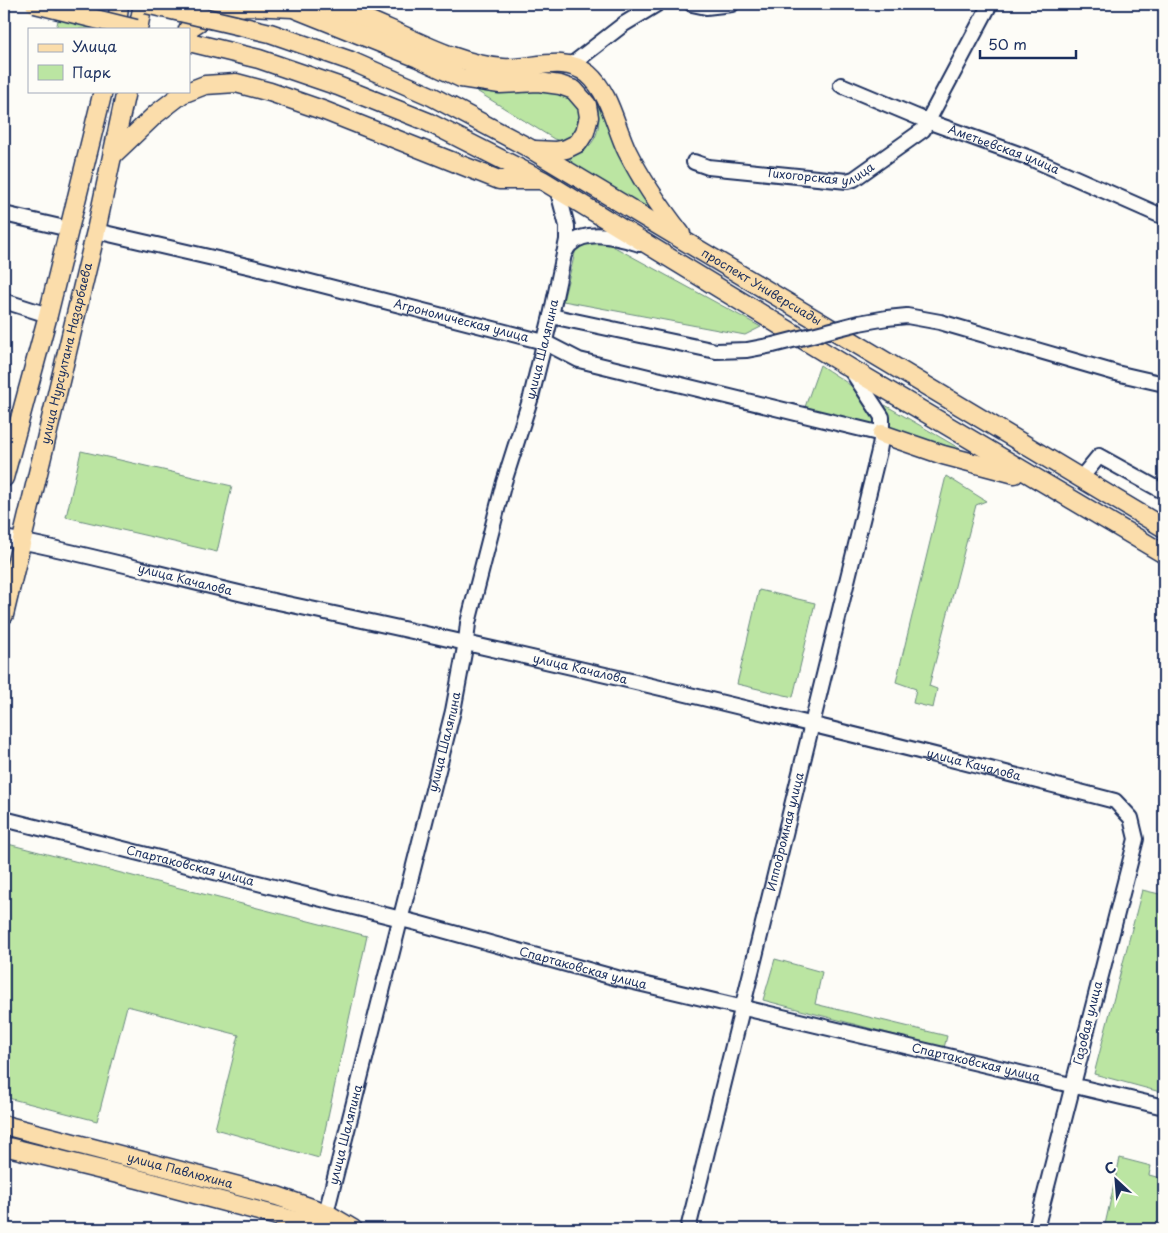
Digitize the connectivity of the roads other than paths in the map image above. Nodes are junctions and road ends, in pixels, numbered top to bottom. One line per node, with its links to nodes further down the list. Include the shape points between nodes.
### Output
1 (35, 4): 10 (main road, bridge)
2 (119, 4): 9 (main road)
3 (145, 4): 11 (main road); 21 (main road, проспект Универсиады, bridge, via 270,33 351,61 433,97)
4 (329, 4): 14 (main road, via 472,63 504,68)
5 (657, 4): 14 (street, via 624,24)
6 (692, 4): 7 (street, via 706,7)
7 (732, 4)
8 (990, 4): 20 (street, Тихогорская улица)
9 (117, 28)
10 (133, 28)
11 (137, 28)
12 (190, 28): 21 (main road, via 213,13 246,6 293,8 462,78 500,84 538,82 574,90 587,105 588,117 585,132 578,143 556,152)
13 (190, 42): 24 (main road, проспект Универсиады, via 259,59 338,86 428,122)
14 (571, 65): 29 (main road, via 589,75 607,101 642,180)
15 (841, 84): 20 (street, Аметьевская улица)
16 (190, 91): 24 (main road, via 206,85 236,83 325,111 499,180)
17 (103, 92): 27 (main road)
18 (187, 92): 22 (main road, via 156,114)
19 (127, 94): 22 (main road, улица Нурсултана Назарбаева)
20 (927, 121): 23 (street, Тихогорская улица, via 923,130 847,181 708,167); 26 (street, Аметьевская улица, via 1030,158)
21 (528, 148): 29 (main road, проспект Универсиады)
22 (114, 155): 28 (main road, улица Нурсултана Назарбаева)
23 (694, 162)
24 (549, 184): 30 (main road, проспект Универсиады); 31 (street, улица Шаляпина, via 567,226)
25 (4, 214): 27 (street)
26 (1164, 217)
27 (69, 229): 33 (main road)
28 (96, 231): 35 (street, Агрономическая улица, via 252,267); 45 (main road, улица Нурсултана Назарбаева)
29 (687, 242): 40 (main road, проспект Универсиады)
30 (651, 247): 31 (street, via 595,235 570,244); 36 (main road, проспект Универсиады)
31 (564, 254): 34 (street, улица Шаляпина)
32 (4, 301): 33 (street)
33 (48, 315): 39 (main road)
34 (551, 316): 35 (street, улица Шаляпина); 37 (street, bridge, via 716,351 747,350 859,323 907,316)
35 (544, 342): 38 (street, Агрономическая улица, via 579,360); 48 (street, улица Шаляпина, via 493,522)
36 (850, 368): 38 (street, via 882,417); 41 (main road, проспект Универсиады)
37 (1164, 384)
38 (882, 434): 41 (main road, via 943,455); 49 (street, Ипподромная улица)
39 (4, 478)
40 (1081, 478): 42 (street, via 1099,456); 43 (main road, проспект Универсиады)
41 (1037, 480): 46 (main road, проспект Универсиады)
42 (1164, 492)
43 (1164, 528)
44 (4, 538): 45 (street, улица Качалова)
45 (21, 541): 47 (main road, улица Нурсултана Назарбаева); 48 (street, улица Качалова)
46 (1164, 554)
47 (4, 615)
48 (466, 642): 49 (street, улица Качалова); 52 (street, улица Шаляпина, via 453,711)
49 (812, 724): 50 (street, улица Качалова, via 1115,801); 53 (street, Ипподромная улица)
50 (1131, 818): 54 (street, Газовая улица, via 1136,839)
51 (4, 819): 52 (street, Спартаковская улица)
52 (400, 919): 53 (street, Спартаковская улица, via 618,978); 58 (street, улица Шаляпина)
53 (743, 1007): 54 (street, Спартаковская улица); 60 (street, Ипподромная улица)
54 (1073, 1085): 55 (street, Спартаковская улица); 61 (street, Газовая улица)
55 (1164, 1107)
56 (4, 1125): 58 (main road, улица Павлюхина, via 277,1196)
57 (4, 1146): 58 (main road, улица Павлюхина, via 308,1224)
58 (323, 1224): 59 (main road, улица Павлюхина)
59 (353, 1229)
60 (688, 1229)
61 (1036, 1229)

